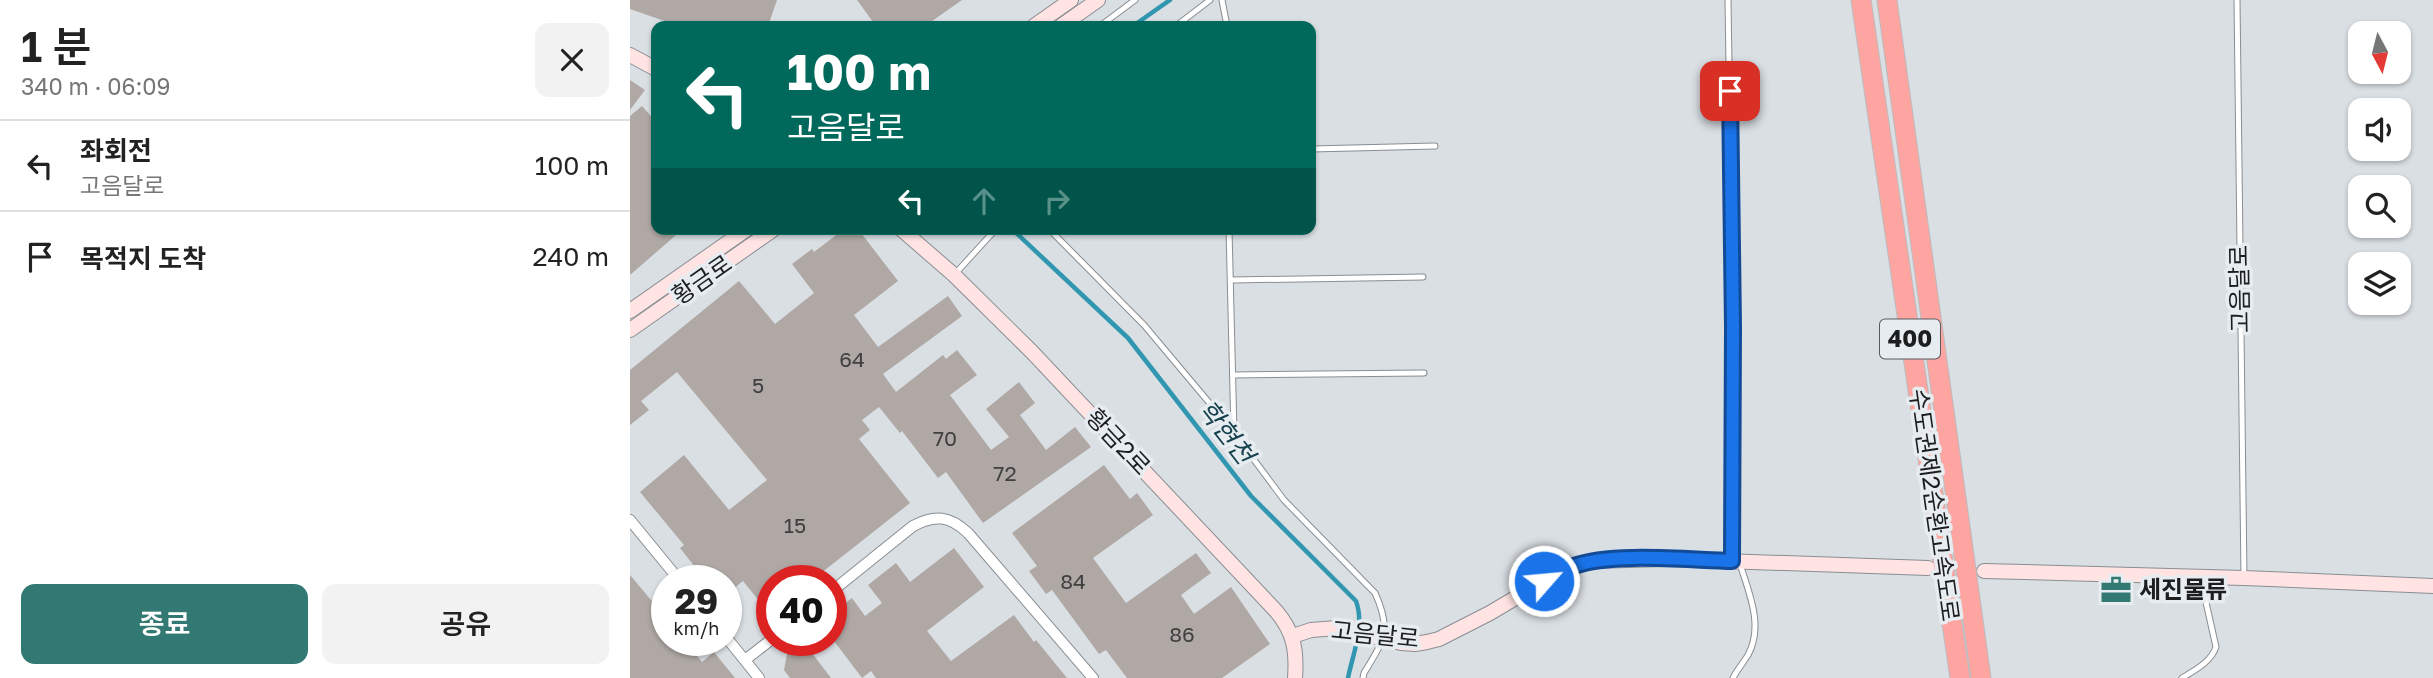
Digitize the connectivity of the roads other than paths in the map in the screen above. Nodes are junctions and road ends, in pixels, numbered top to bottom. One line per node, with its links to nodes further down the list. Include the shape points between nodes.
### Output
1 (1071, 0): 10 (street)
2 (1098, 0): 11 (street)
3 (1135, 0): 12 (lane)
4 (1210, 0): 13 (lane)
5 (1222, 0): 14 (lane)
6 (1728, 0): 34 (lane)
7 (1861, 0): 52 (highway, 수도권제2순환고속도로 / 400)
8 (1887, 0): 53 (highway, 수도권제2순환고속도로 / 400)
9 (2236, 0): 39 (lane, 고음달로)
10 (1041, 21)
11 (1068, 21)
12 (1107, 21)
13 (1183, 21)
14 (1226, 21)
15 (630, 55): 16 (street)
16 (651, 66)
17 (1435, 146): 18 (lane)
18 (1316, 149)
19 (738, 235): 28 (street, 황금로)
20 (765, 235): 29 (street, 황금로)
21 (908, 235): 25 (street, 황금2로)
22 (991, 235): 25 (lane)
23 (1055, 235): 32 (lane, via 1144,325)
24 (1229, 235): 27 (lane)
25 (954, 275): 42 (street, 황금2로, via 1256,588)
26 (1423, 277): 27 (lane)
27 (1232, 280): 31 (lane)
28 (630, 311)
29 (630, 330)
30 (1424, 373): 31 (lane)
31 (1233, 375): 32 (lane)
32 (1234, 433): 43 (lane, via 1283,500 1375,593 1383,611)
33 (630, 520): 35 (street)
34 (1736, 561): 36 (street, 고음달로); 43 (street, 고음달로, via 1591,561 1559,572 1438,639 1415,644); 51 (lane, via 1751,599 1755,630 1749,654)
35 (667, 565)
36 (1928, 568)
37 (1984, 571): 38 (street)
38 (2200, 577): 39 (street); 54 (lane, via 2216,647 2213,655)
39 (2244, 578): 41 (street)
40 (847, 579): 48 (street, via 913,526 947,518 968,533)
41 (2433, 586)
42 (1293, 636): 43 (street, 고음달로, via 1324,628); 49 (street)
43 (1379, 638): 50 (lane)
44 (756, 652): 46 (street)
45 (742, 655): 46 (street)
46 (746, 660): 47 (street)
47 (760, 678)
48 (1093, 678)
49 (1295, 678)
50 (1363, 678)
51 (1732, 678)
52 (1959, 678)
53 (1981, 678)
54 (2182, 678)

